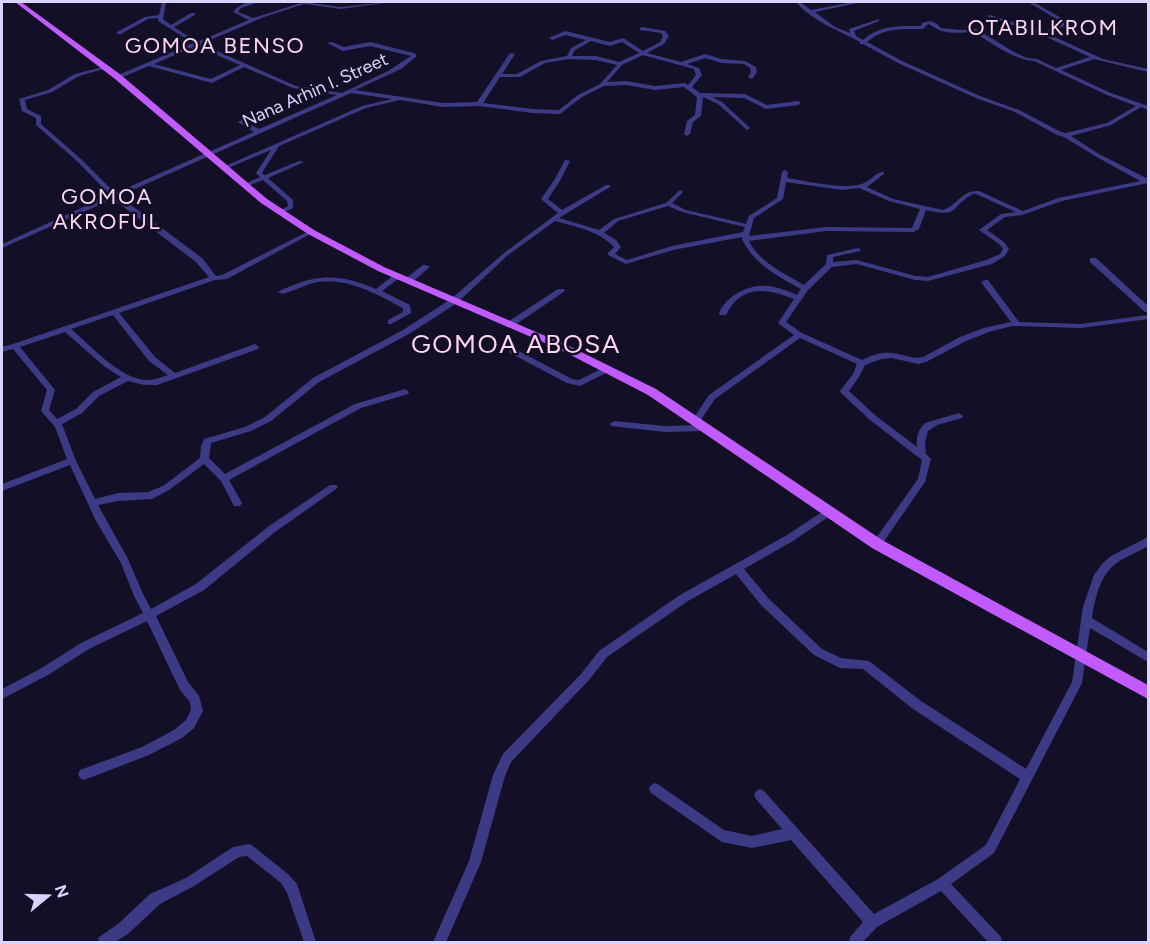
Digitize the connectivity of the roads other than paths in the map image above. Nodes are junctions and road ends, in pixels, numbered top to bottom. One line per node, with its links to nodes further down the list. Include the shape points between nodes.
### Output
1 (18, 2): 32 (main road)
2 (164, 2): 10 (street)
3 (257, 2): 12 (street, via 235,12)
4 (384, 2): 12 (street, via 341,8 307,2)
5 (798, 2): 8 (street)
6 (858, 2): 8 (street)
7 (1030, 2): 17 (street, via 1063,20 1062,25)
8 (812, 11): 18 (street, via 833,28)
9 (193, 14): 14 (street)
10 (160, 16): 14 (street); 16 (street)
11 (988, 16): 17 (street)
12 (253, 20): 23 (street)
13 (877, 20): 18 (street, via 851,30)
14 (170, 27): 23 (street)
15 (642, 29): 24 (street, via 661,31 666,36 662,44)
16 (119, 33)
17 (1044, 34): 27 (street)
18 (854, 37): 22 (street)
19 (552, 38): 20 (street, via 565,33)
20 (591, 39): 24 (street, via 610,44 623,40); 26 (street, via 573,49)
21 (330, 43): 40 (street, Nana Arhin I. Street, via 346,49 370,44 414,55 403,67)
22 (862, 43): 33 (street, via 872,34 893,26 923,28 925,23 932,23 939,29 974,30 1012,53); 51 (street)
23 (197, 44): 28 (street); 31 (street)
24 (643, 53): 29 (street); 30 (street)
25 (512, 54): 35 (street)
26 (569, 57): 29 (street); 35 (street, via 546,61 518,76)
27 (1095, 57): 33 (street); 34 (street)
28 (148, 64): 31 (street, via 212,81); 36 (street)
29 (620, 64): 38 (street)
30 (681, 64): 37 (street, via 702,56 742,62 753,67); 39 (street, via 692,66 699,73)
31 (243, 65): 41 (street, via 299,89)
32 (105, 67): 36 (main road); 64 (street, via 75,76 50,92 22,99 24,110 39,116 38,124)
33 (1058, 69): 46 (street, via 1108,94)
34 (1149, 70)
35 (498, 75): 45 (street)
36 (118, 77): 53 (main road)
37 (751, 77)
38 (603, 84): 39 (street); 45 (street, via 560,112)
39 (689, 87): 42 (street)
40 (350, 91): 41 (street, Nana Arhin I. Street); 43 (street)
41 (344, 94): 49 (street, Nana Arhin I. Street)
42 (702, 95): 44 (street, via 745,96 766,107); 48 (street, via 720,103); 50 (street, via 699,115 690,121)
43 (403, 98): 45 (street, via 448,105); 52 (street, via 364,106)
44 (798, 103)
45 (479, 104)
46 (1146, 106): 51 (street, via 1109,124)
47 (265, 110): 49 (street, via 241,122)
48 (747, 128)
49 (258, 131): 53 (street, Nana Arhin I. Street)
50 (687, 134)
51 (1066, 135): 59 (street)
52 (276, 147): 56 (street); 58 (street, via 259,171)
53 (209, 153): 56 (main road); 64 (street, Nana Arhin I. Street)
54 (567, 161): 68 (street, via 544,199)
55 (301, 162): 58 (street)
56 (226, 167): 60 (main road)
57 (882, 173): 62 (street)
58 (262, 178): 60 (street); 67 (street, via 292,204)
59 (1147, 181): 69 (street, via 1056,200)
60 (245, 185): 67 (main road)
61 (608, 186): 68 (street)
62 (863, 187): 66 (street); 71 (street, via 842,188 785,176 780,199 753,214)
63 (680, 192): 65 (street)
64 (114, 196): 75 (street, Nana Arhin I. Street); 80 (street, via 199,260)
65 (668, 204): 71 (street); 73 (street, via 616,220)
66 (922, 208): 69 (street, via 949,212 974,191); 74 (street, via 914,230 826,229)
67 (280, 212): 72 (main road)
68 (562, 213): 70 (street)
69 (1023, 213): 78 (street, via 999,217 981,229 1006,249 1003,255 972,268 921,279 857,262)
70 (554, 219): 73 (street); 88 (street, via 506,254)
71 (747, 226): 74 (street)
72 (311, 232): 80 (street, via 230,275); 81 (main road)
73 (598, 234): 74 (street, via 617,243 618,248 610,254 626,262 672,248)
74 (745, 236): 83 (street, via 750,248 768,266)
75 (2, 246)
76 (858, 250): 78 (street, via 829,256)
77 (1093, 260): 89 (street)
78 (830, 265): 83 (street)
79 (426, 267): 81 (street)
80 (213, 278): 90 (street)
81 (403, 278): 86 (street); 88 (main road)
82 (985, 282): 94 (street)
83 (805, 288): 87 (street)
84 (561, 291): 95 (street)
85 (282, 292): 86 (street, via 329,279)
86 (376, 292): 93 (street, via 408,308 407,313)
87 (798, 298): 91 (street, via 759,289 733,297); 97 (street, via 782,323)
88 (454, 301): 95 (main road); 113 (street, via 406,332 316,380 268,419 207,441)
89 (1149, 310)
90 (114, 312): 96 (street); 104 (street, via 152,359)
91 (723, 313)
92 (1149, 317): 94 (street, via 1081,327)
93 (390, 322)
94 (1017, 324): 102 (street, via 971,336 926,359 880,356)
95 (509, 325): 103 (main road)
96 (65, 328): 98 (street); 105 (street)
97 (799, 335): 102 (street); 108 (street, via 712,397)
98 (15, 346): 100 (street); 109 (street, via 51,390 45,411)
99 (255, 348): 104 (street)
100 (2, 349)
101 (513, 351): 103 (street, via 570,381 580,383)
102 (862, 363): 112 (street, via 844,391 873,418)
103 (605, 370): 108 (main road, via 652,392)
104 (174, 376): 105 (street, via 149,383)
105 (126, 378): 109 (street)
106 (405, 392): 115 (street, via 358,406)
107 (959, 416): 112 (street, via 921,431)
108 (695, 422): 111 (main road)
109 (57, 423): 114 (street)
110 (614, 424): 111 (street)
111 (705, 428): 120 (main road)
112 (922, 453): 122 (street, via 927,464 922,480)
113 (204, 459): 115 (street); 118 (street, via 149,496)
114 (72, 461): 117 (street); 118 (street)
115 (224, 479): 119 (street)
116 (333, 487): 124 (street, via 257,540 200,587)
117 (2, 488)
118 (93, 503): 124 (street)
119 (237, 503)
120 (828, 512): 122 (main road); 123 (street)
121 (1149, 541): 125 (street, via 1105,568)
122 (876, 544): 126 (main road)
123 (737, 568): 131 (street, via 765,602 818,652 840,663 865,664 917,705); 139 (street, via 684,598 603,654 507,758 475,862)
124 (149, 615): 129 (street); 130 (street, via 184,686 195,700 197,711 178,734)
125 (1086, 620): 126 (street); 127 (street)
126 (1082, 657): 128 (main road); 131 (street, via 1077,683)
127 (1149, 657)
128 (1149, 692)
129 (2, 694)
130 (84, 774)
131 (1028, 777): 135 (street, via 990,849)
132 (654, 789): 134 (street, via 722,836 752,842)
133 (760, 795): 134 (street)
134 (794, 833): 136 (street)
135 (942, 883): 136 (street); 141 (street)
136 (872, 922): 140 (street)
137 (104, 942): 138 (street, via 155,898 244,849 285,879)
138 (310, 942)
139 (439, 942)
140 (855, 942)
141 (996, 942)

